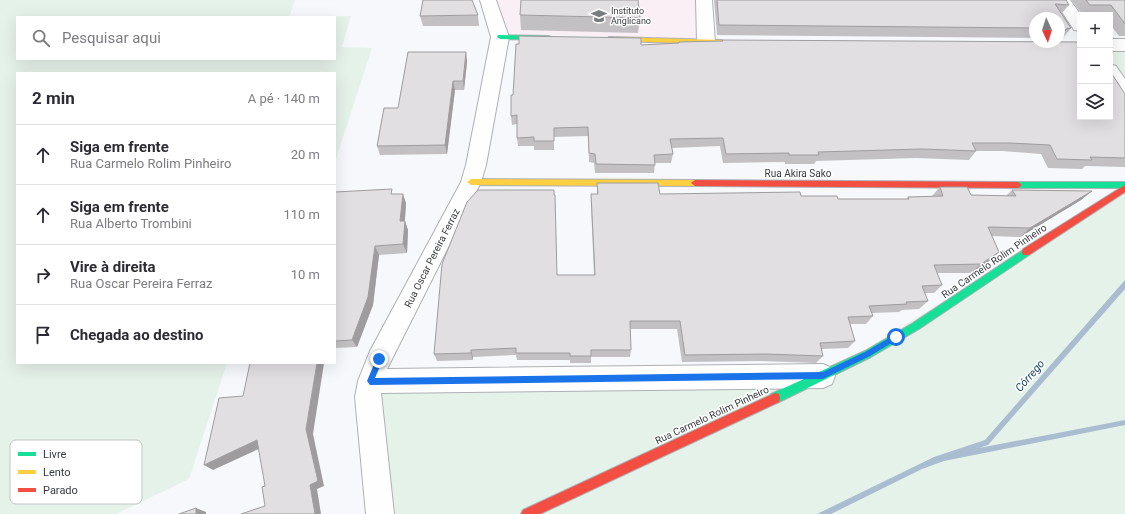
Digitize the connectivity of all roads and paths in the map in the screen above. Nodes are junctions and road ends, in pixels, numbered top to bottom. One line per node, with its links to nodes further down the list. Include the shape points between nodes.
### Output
1 (488, 0): 5 (street, Rua Oscar Pereira Ferraz)
2 (704, 0): 8 (street)
3 (1062, 0): 4 (street)
4 (1077, 22)
5 (500, 37): 6 (street); 14 (street, Rua Oscar Pereira Ferraz)
6 (555, 38)
7 (603, 39): 8 (street)
8 (706, 42): 9 (street)
9 (730, 42)
10 (1113, 45): 11 (street)
11 (1125, 45)
12 (1113, 75): 13 (street)
13 (1125, 93)
14 (471, 182): 15 (street, Rua Akira Sako); 17 (street, Rua Oscar Pereira Ferraz)
15 (1125, 187): 16 (street, Rua Carmelo Rolim Pinheiro, via 916,326)
16 (823, 376): 17 (street); 19 (street, Rua Carmelo Rolim Pinheiro)
17 (370, 381): 18 (street, Rua Oscar Pereira Ferraz, via 368,397)
18 (380, 514)
19 (527, 514)

